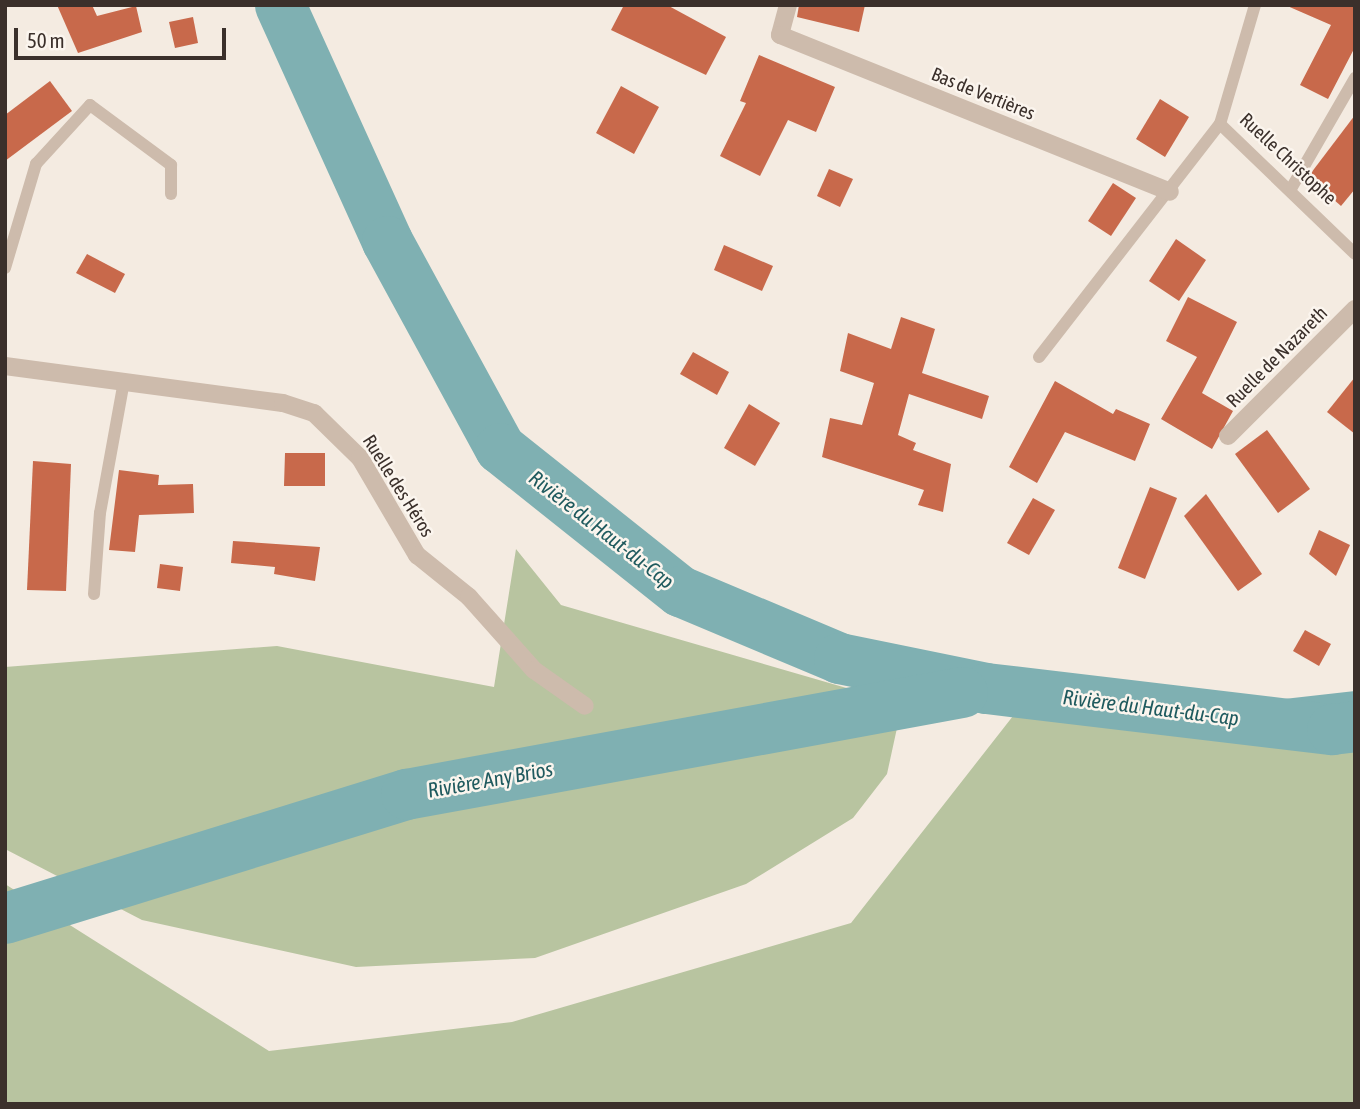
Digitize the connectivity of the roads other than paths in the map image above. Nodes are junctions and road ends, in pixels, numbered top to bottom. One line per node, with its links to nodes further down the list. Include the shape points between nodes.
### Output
1 (788, 5): 6 (street, Bas de Vertières, via 780,36)
2 (1251, 6): 4 (lane, Ruelle Christophe)
3 (1355, 78): 5 (lane)
4 (1220, 124): 5 (lane, Ruelle Christophe); 6 (lane)
5 (1292, 187): 8 (lane, Ruelle Christophe)
6 (1170, 192): 11 (lane)
7 (171, 194): 9 (lane, via 171,165 90,106 36,164)
8 (1355, 254)
9 (5, 268)
10 (1355, 309): 14 (street, Ruelle de Nazareth)
11 (1039, 357)
12 (5, 366): 13 (street, Ruelle des Héros)
13 (123, 386): 15 (lane, via 100,513); 16 (street, Ruelle des Héros, via 283,403 314,413 360,458 417,555 469,597 534,670)
14 (1228, 436)
15 (94, 594)
16 (585, 706)

